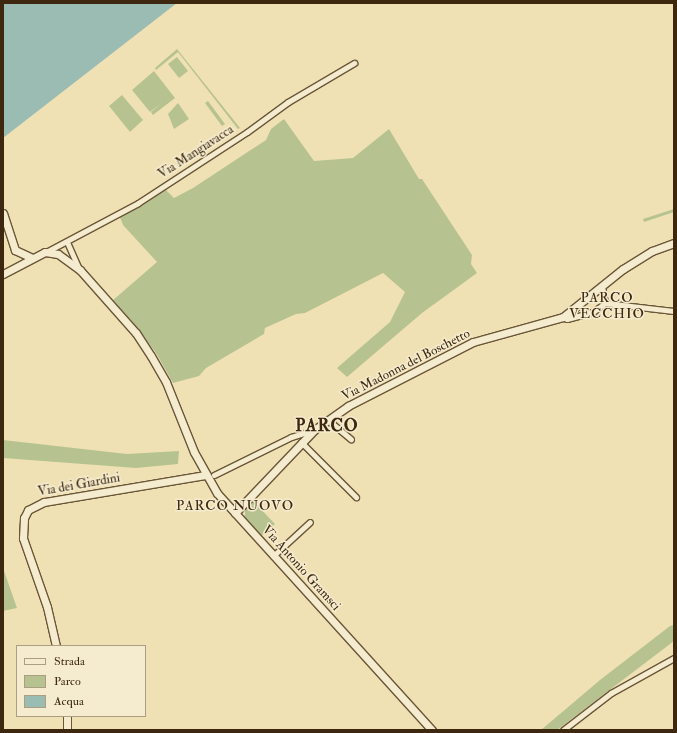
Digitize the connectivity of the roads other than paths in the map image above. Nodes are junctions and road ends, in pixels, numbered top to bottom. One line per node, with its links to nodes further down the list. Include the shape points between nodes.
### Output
1 (354, 63): 3 (street, Via Mangiavacca, via 288,102 138,203)
2 (3, 213): 6 (main road, via 14,250)
3 (67, 242): 5 (street, Via Mangiavacca); 7 (street, Via Antonio Gramsci)
4 (674, 243): 9 (main road, Via Madonna del Boschetto, via 640,257)
5 (45, 252): 6 (main road); 7 (main road, Via Antonio Gramsci, via 58,254)
6 (32, 258): 8 (main road)
7 (80, 270): 17 (main road, Via Antonio Gramsci, via 136,333 151,356 166,382)
8 (3, 274)
9 (602, 286): 10 (street); 12 (main road, Via Madonna del Boschetto)
10 (605, 303): 11 (street); 12 (street, via 593,312)
11 (674, 311)
12 (563, 318): 13 (main road, Via Madonna del Boschetto, via 464,346 371,394)
13 (328, 420): 14 (main road, Via Madonna del Boschetto); 15 (street)
14 (314, 430): 16 (main road, Via Madonna del Boschetto); 18 (street, via 291,437)
15 (351, 440)
16 (301, 442): 19 (street); 20 (main road, Via Madonna del Boschetto)
17 (205, 475): 20 (main road, Via Antonio Gramsci); 23 (main road, Via dei Giardini, via 44,502 28,510 24,518 23,538 47,607)
18 (214, 475)
19 (356, 497)
20 (235, 514): 22 (main road, Via Antonio Gramsci)
21 (310, 522): 22 (street)
22 (273, 556): 27 (main road, Via Antonio Gramsci)
23 (56, 645)
24 (674, 658): 28 (street, via 611,693)
25 (67, 717): 26 (main road)
26 (67, 730)
27 (432, 730)
28 (563, 730)

